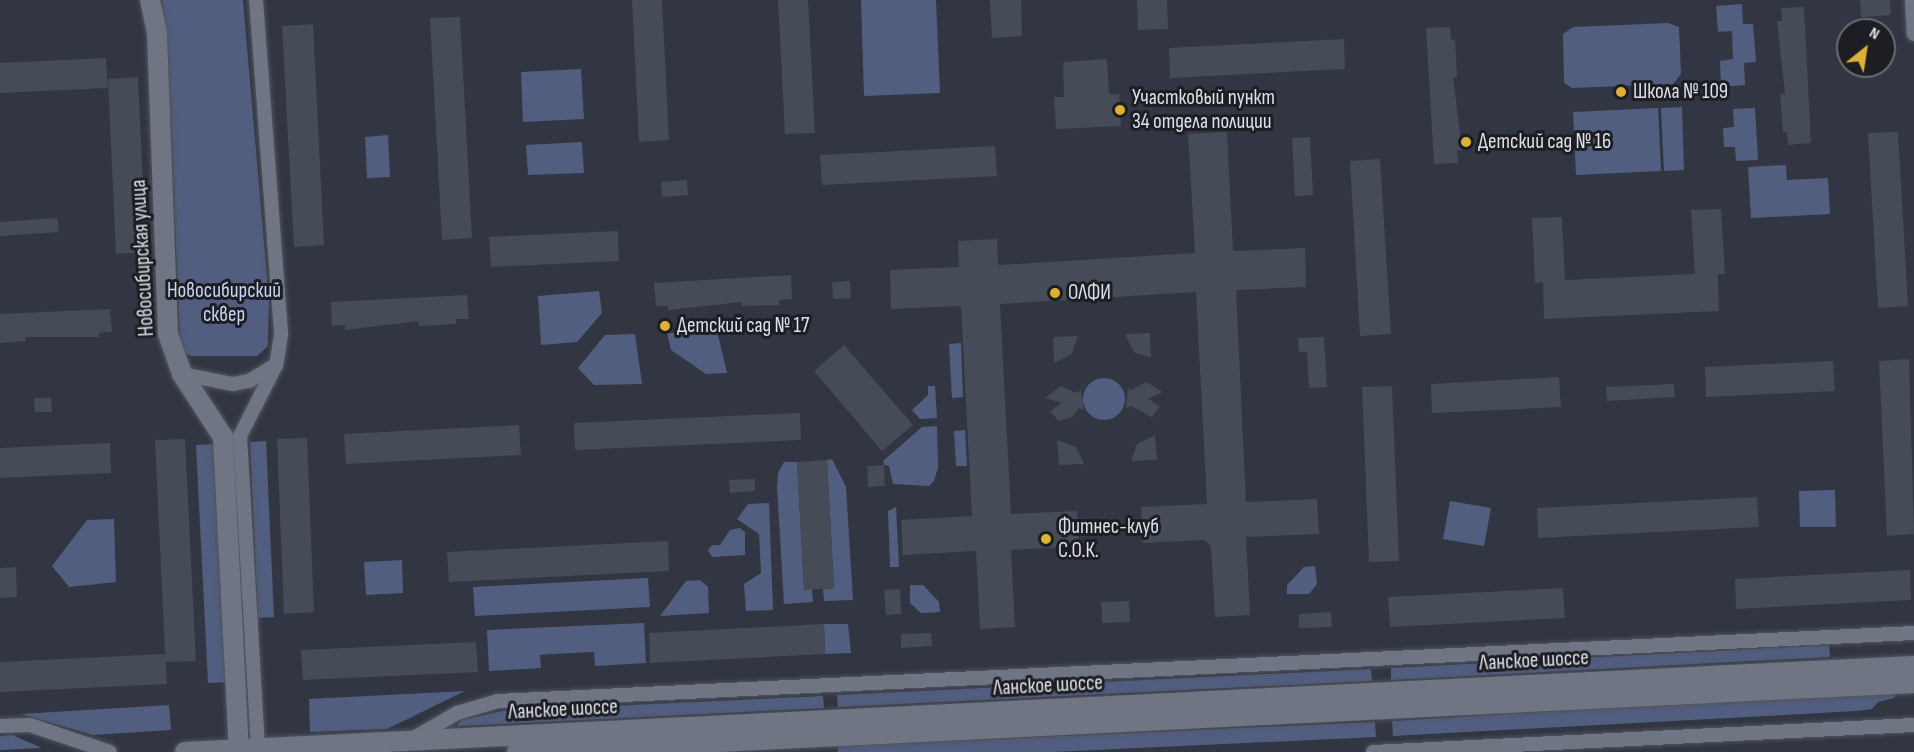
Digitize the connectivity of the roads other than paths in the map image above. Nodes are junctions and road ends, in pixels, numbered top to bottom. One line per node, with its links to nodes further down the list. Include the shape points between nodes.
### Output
1 (150, 0): 6 (main road, Новосибирская улица, via 157,34 168,334)
2 (256, 0): 5 (street, via 280,335)
3 (1912, 0): 4 (street)
4 (1914, 34)
5 (276, 364): 6 (street, via 249,381 233,384 211,383); 13 (street, via 240,436)
6 (182, 374): 13 (main road, Новосибирская улица, via 223,437)
7 (1914, 633): 12 (street, via 498,701 458,712)
8 (1914, 666): 12 (main road, Ланское шоссе)
9 (1914, 683): 16 (main road, Ланское шоссе)
10 (1914, 725): 17 (street)
11 (0, 726): 14 (street, via 30,725)
12 (405, 742): 13 (main road, Ланское шоссе)
13 (248, 750): 15 (main road, Ланское шоссе)
14 (110, 752)
15 (185, 752)
16 (517, 752)
17 (1373, 752)

